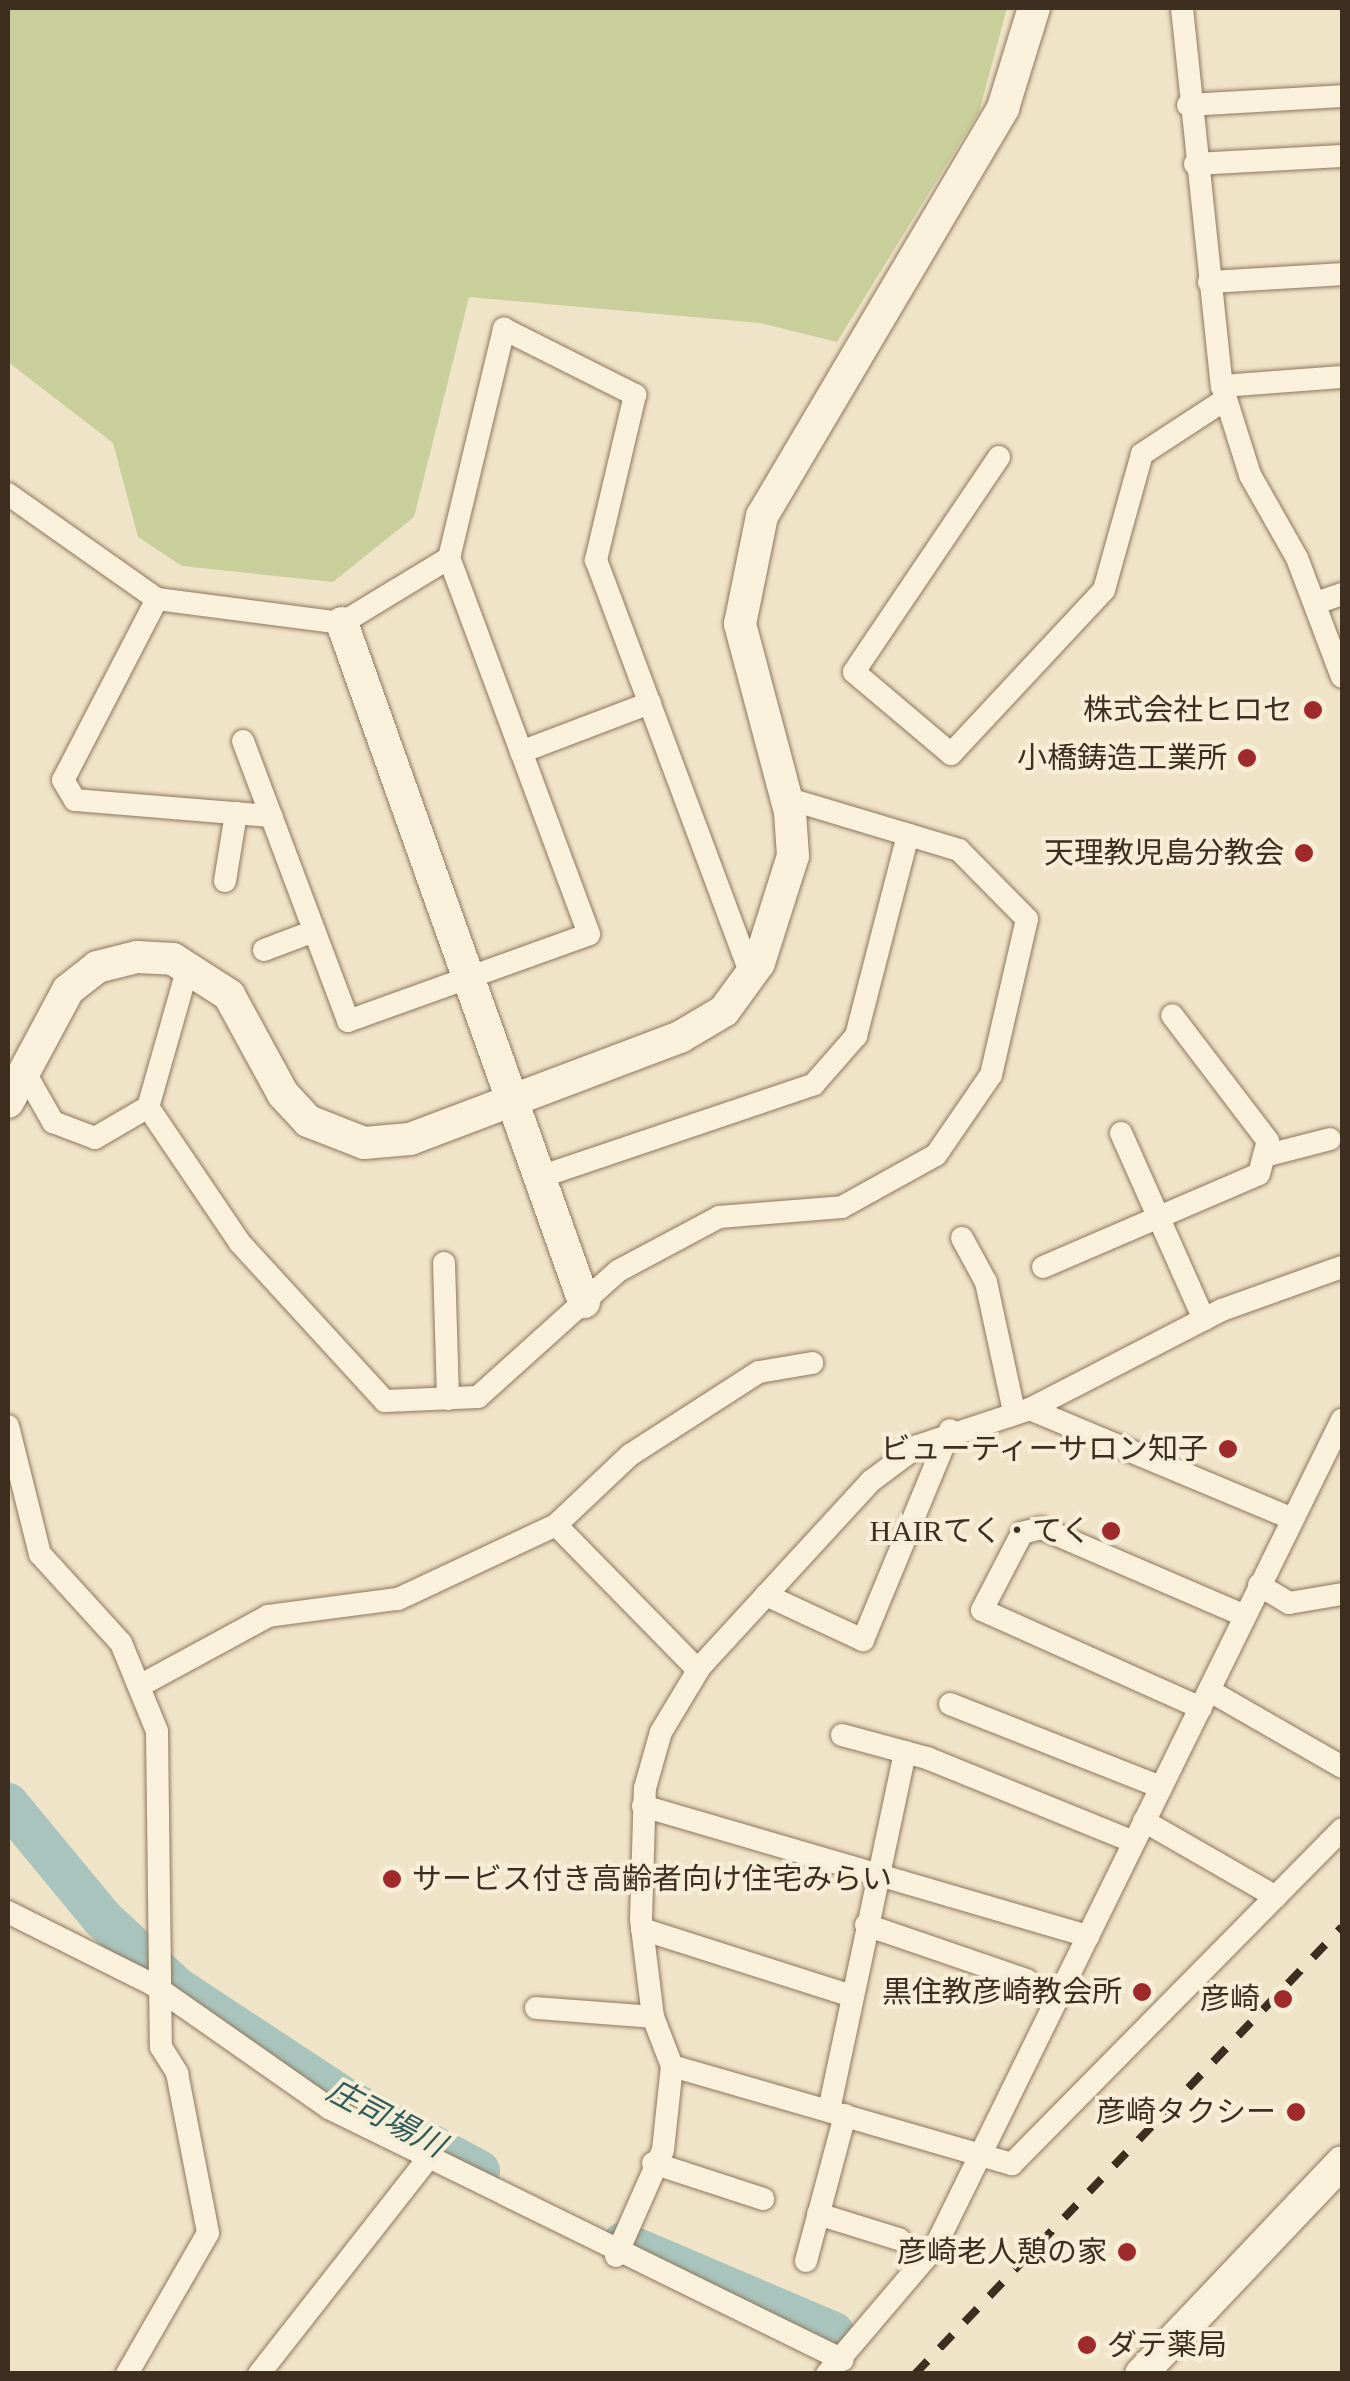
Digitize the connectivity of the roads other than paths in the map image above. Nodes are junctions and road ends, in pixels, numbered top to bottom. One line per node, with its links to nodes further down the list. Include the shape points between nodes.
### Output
1 (1034, 8): 22 (street, via 1003,108 762,516 740,624)
2 (1182, 8): 4 (street)
3 (1342, 96): 4 (street)
4 (1188, 105): 6 (street)
5 (1342, 156): 6 (street)
6 (1195, 164): 8 (street)
7 (1342, 274): 8 (street)
8 (1209, 282): 10 (street)
9 (1342, 377): 10 (street)
10 (1224, 392): 11 (street, via 1142,454 1104,590 950,754 854,672); 16 (street, via 1250,475)
11 (999, 457)
12 (8, 494): 15 (street)
13 (448, 558): 17 (street); 19 (street, via 504,330 635,395 596,560); 21 (street)
14 (1342, 594): 16 (street)
15 (156, 599): 17 (street); 23 (street, via 63,780 75,800)
16 (1316, 603): 18 (street)
17 (342, 623): 31 (street)
18 (1342, 676)
19 (650, 703): 21 (street); 30 (street)
20 (243, 741): 24 (street)
21 (521, 752): 31 (street, via 589,934)
22 (786, 798): 25 (street); 30 (street, via 793,856 781,913)
23 (236, 813): 24 (street); 26 (street)
24 (272, 816): 27 (street)
25 (908, 834): 40 (street, via 856,1036 814,1084); 46 (street, via 958,850 1027,919 992,1075 936,1155 842,1206 719,1217 618,1271)
26 (225, 881)
27 (314, 930): 28 (street); 31 (street, via 348,1020)
28 (264, 950)
29 (188, 967): 33 (street, via 137,957 97,967 68,990); 34 (street, via 229,996 283,1094 334,1136 410,1140); 36 (street)
30 (751, 974): 34 (street, via 724,1010 680,1037)
31 (470, 978): 34 (street)
32 (1172, 1015): 39 (street, via 1268,1141)
33 (24, 1071): 35 (street); 36 (street, via 52,1122 95,1138)
34 (514, 1100): 40 (street)
35 (8, 1102)
36 (148, 1107): 49 (street, via 240,1243 385,1401)
37 (1121, 1132): 41 (street)
38 (1330, 1139): 39 (street)
39 (1264, 1156): 41 (street, via 1260,1174)
40 (540, 1177): 46 (street)
41 (1159, 1218): 44 (street); 47 (street)
42 (962, 1238): 50 (street, via 986,1282)
43 (444, 1263): 49 (street)
44 (1043, 1267)
45 (1342, 1268): 47 (street)
46 (584, 1302): 49 (street, via 478,1398)
47 (1204, 1319): 50 (street)
48 (812, 1364): 55 (street, via 758,1372 630,1454)
49 (448, 1399)
50 (1022, 1410): 53 (street); 54 (street)
51 (1342, 1420): 54 (street)
52 (8, 1426): 61 (street, via 40,1554 120,1644)
53 (950, 1430): 58 (street, via 871,1480); 58 (street, via 863,1640)
54 (1290, 1518): 56 (street)
55 (556, 1525): 60 (street); 61 (street, via 398,1598 268,1616)
56 (1258, 1585): 57 (street, via 1289,1603); 59 (street)
57 (1342, 1594)
58 (766, 1596): 60 (street)
59 (1245, 1616): 62 (street); 62 (street, via 1040,1528 1022,1533 982,1610)
60 (698, 1670): 68 (street, via 661,1732)
61 (143, 1684): 78 (street, via 157,1731)
62 (1206, 1699): 66 (street); 67 (street)
63 (950, 1704): 67 (street)
64 (842, 1735): 65 (street)
65 (905, 1752): 70 (street); 71 (street)
66 (1342, 1767)
67 (1162, 1787): 70 (street)
68 (643, 1806): 71 (street); 75 (street)
69 (1342, 1829): 72 (street)
70 (1139, 1831): 72 (street); 76 (street)
71 (876, 1874): 74 (street); 76 (street)
72 (1276, 1896): 84 (street, via 1012,2164)
73 (8, 1912): 78 (street)
74 (866, 1925): 77 (street); 79 (street)
75 (642, 1930): 79 (street); 81 (street)
76 (1088, 1936): 84 (street)
77 (1027, 1980)
78 (164, 1992): 85 (street, via 329,2108); 94 (street, via 162,2047 177,2073 208,2234)
79 (852, 1996): 83 (street)
80 (536, 2008): 81 (street)
81 (653, 2017): 82 (street)
82 (672, 2066): 83 (street); 87 (street, via 668,2128)
83 (837, 2113): 84 (street); 89 (street)
84 (978, 2158): 93 (street, via 935,2247)
85 (427, 2160): 91 (street); 95 (street)
86 (1342, 2162): 96 (street)
87 (653, 2164): 88 (street); 91 (street)
88 (763, 2199)
89 (818, 2214): 90 (street); 92 (street)
90 (899, 2238)
91 (616, 2256): 93 (street)
92 (806, 2261)
93 (835, 2367)
94 (128, 2374)
95 (259, 2374)
96 (1141, 2374)

